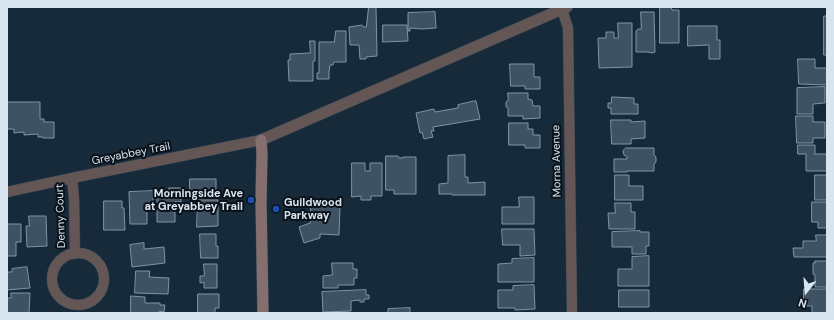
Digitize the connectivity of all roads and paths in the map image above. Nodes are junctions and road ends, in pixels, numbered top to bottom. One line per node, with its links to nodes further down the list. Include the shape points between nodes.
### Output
1 (565, 8): 2 (street); 7 (street, Morna Avenue, via 568,28)
2 (261, 140): 3 (street, Greyabbey Trail); 6 (main road)
3 (72, 178): 4 (street, Greyabbey Trail); 5 (street, Denny Court)
4 (7, 192)
5 (75, 254): 5 (street, Denny Court, via 64,258 58,264 52,280 59,297 70,304 84,305 98,297 102,290 104,274 95,260)
6 (263, 313)
7 (572, 313)

